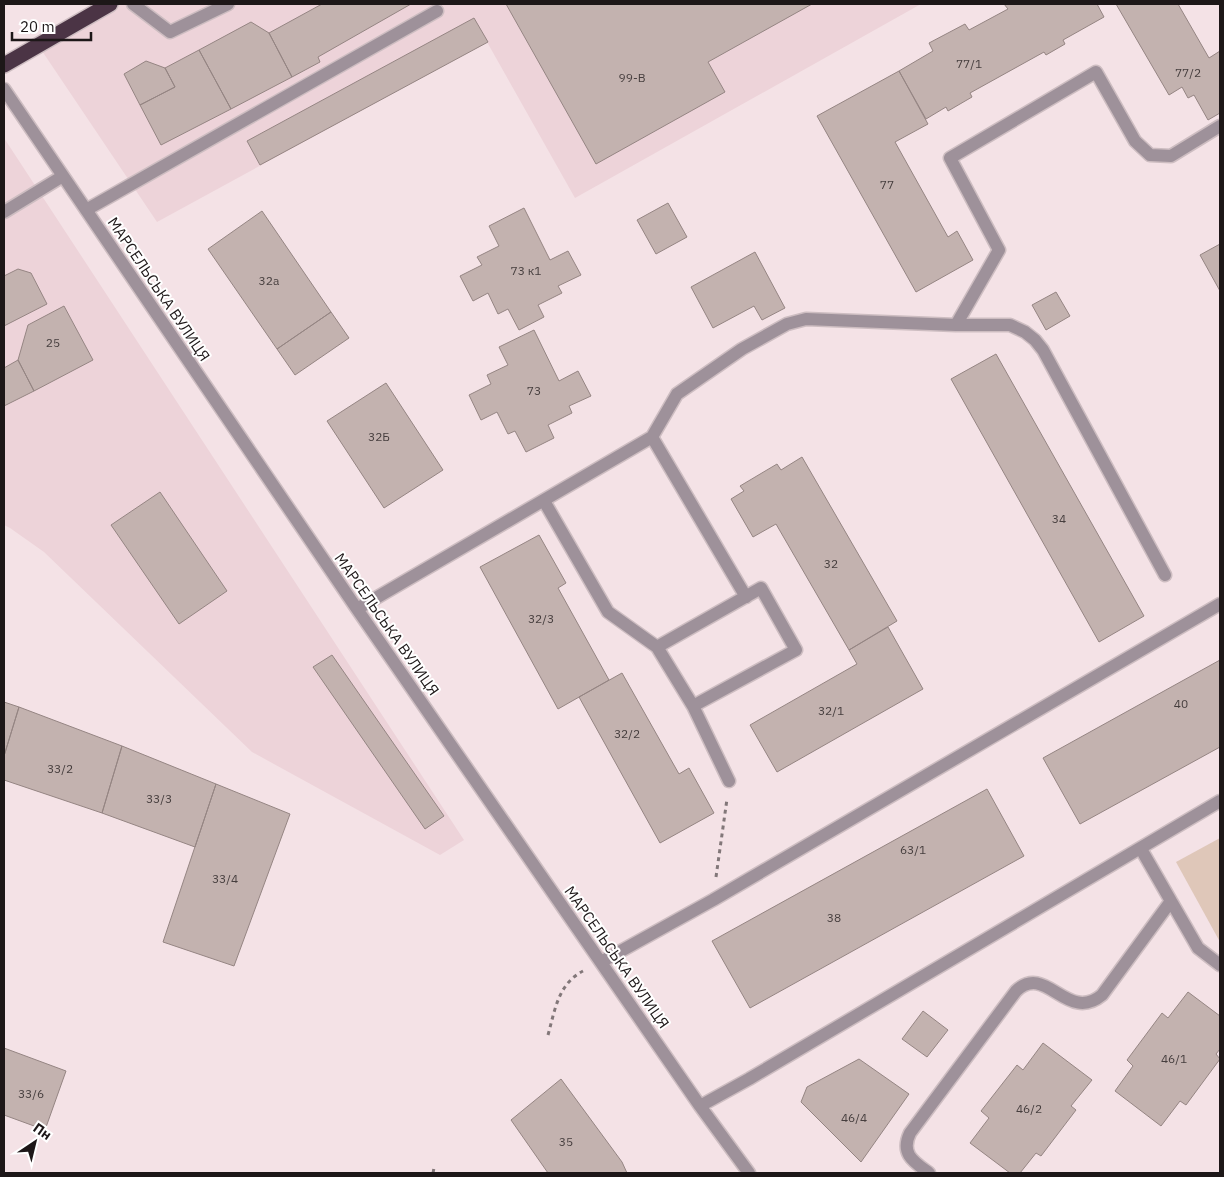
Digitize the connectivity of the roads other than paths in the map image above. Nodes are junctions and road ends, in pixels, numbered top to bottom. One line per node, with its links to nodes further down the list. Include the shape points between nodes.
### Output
1 (110, 4): 5 (highway)
2 (132, 4): 3 (street, via 170,32)
3 (228, 4)
4 (438, 11): 9 (street)
5 (4, 65)
6 (4, 89): 8 (street, МАРСЕЛЬСЬКА ВУЛИЦЯ)
7 (1220, 126): 11 (street, via 1171,156 1150,155 1135,141 1096,72 950,158 999,250)
8 (63, 176): 9 (street, МАРСЕЛЬСЬКА ВУЛИЦЯ); 10 (street)
9 (86, 210): 17 (street, МАРСЕЛЬСЬКА ВУЛИЦЯ)
10 (4, 212)
11 (956, 325): 12 (street, via 806,319 787,324 742,349 677,394); 14 (street, via 1010,325 1025,332 1044,350)
12 (652, 436): 13 (street); 15 (street)
13 (544, 501): 17 (street); 18 (street, via 608,612)
14 (1165, 575)
15 (746, 597): 18 (street); 19 (street, via 762,588 796,650)
16 (1220, 604): 24 (street)
17 (357, 609): 24 (street, МАРСЕЛЬСЬКА ВУЛИЦЯ)
18 (657, 647): 19 (street)
19 (693, 706): 20 (street)
20 (729, 781)
21 (1220, 801): 22 (street)
22 (1140, 849): 23 (street); 26 (street)
23 (1171, 902): 25 (street, via 1198,948); 28 (street, via 1095,1001 1089,1004 1072,1002 1037,983 1028,983 1016,991 910,1133 907,1140 909,1155)
24 (601, 962): 26 (street, МАРСЕЛЬСЬКА ВУЛИЦЯ)
25 (1220, 965)
26 (700, 1106): 27 (street, МАРСЕЛЬСЬКА ВУЛИЦЯ)
27 (749, 1173)
28 (928, 1173)

